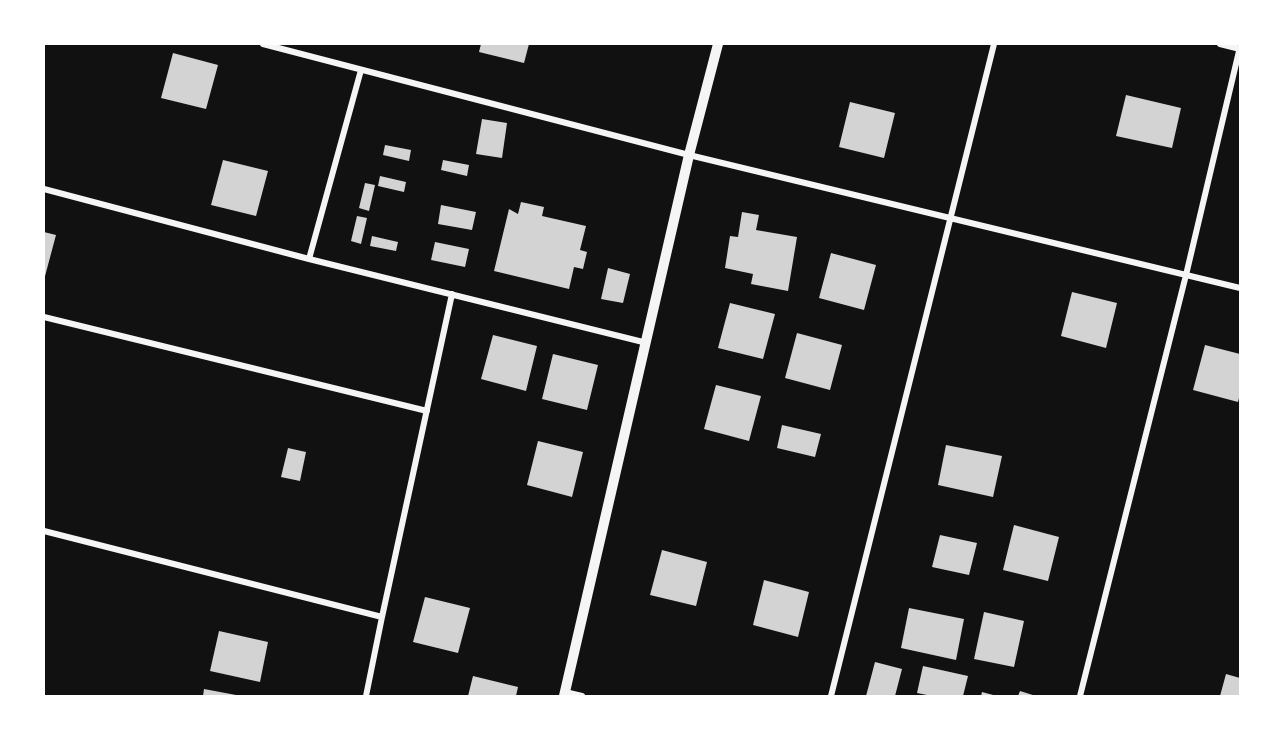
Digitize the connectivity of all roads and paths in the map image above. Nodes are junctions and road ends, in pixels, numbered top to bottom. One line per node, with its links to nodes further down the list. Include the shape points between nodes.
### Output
1 (263, 44): 6 (street)
2 (718, 44): 7 (street)
3 (994, 44): 9 (street)
4 (1220, 44): 5 (street)
5 (1240, 48): 11 (street)
6 (362, 70): 7 (street); 10 (street)
7 (689, 155): 9 (street); 15 (street)
8 (44, 189): 10 (street)
9 (951, 219): 11 (street); 22 (street)
10 (309, 259): 13 (street)
11 (1186, 275): 12 (street); 23 (street)
12 (1240, 288)
13 (452, 294): 15 (street); 16 (street)
14 (44, 317): 16 (street)
15 (646, 343): 19 (street)
16 (427, 411): 18 (street)
17 (44, 531): 18 (street)
18 (382, 617): 20 (street)
19 (564, 694): 21 (street)
20 (366, 696)
21 (582, 696)
22 (831, 696)
23 (1080, 696)

